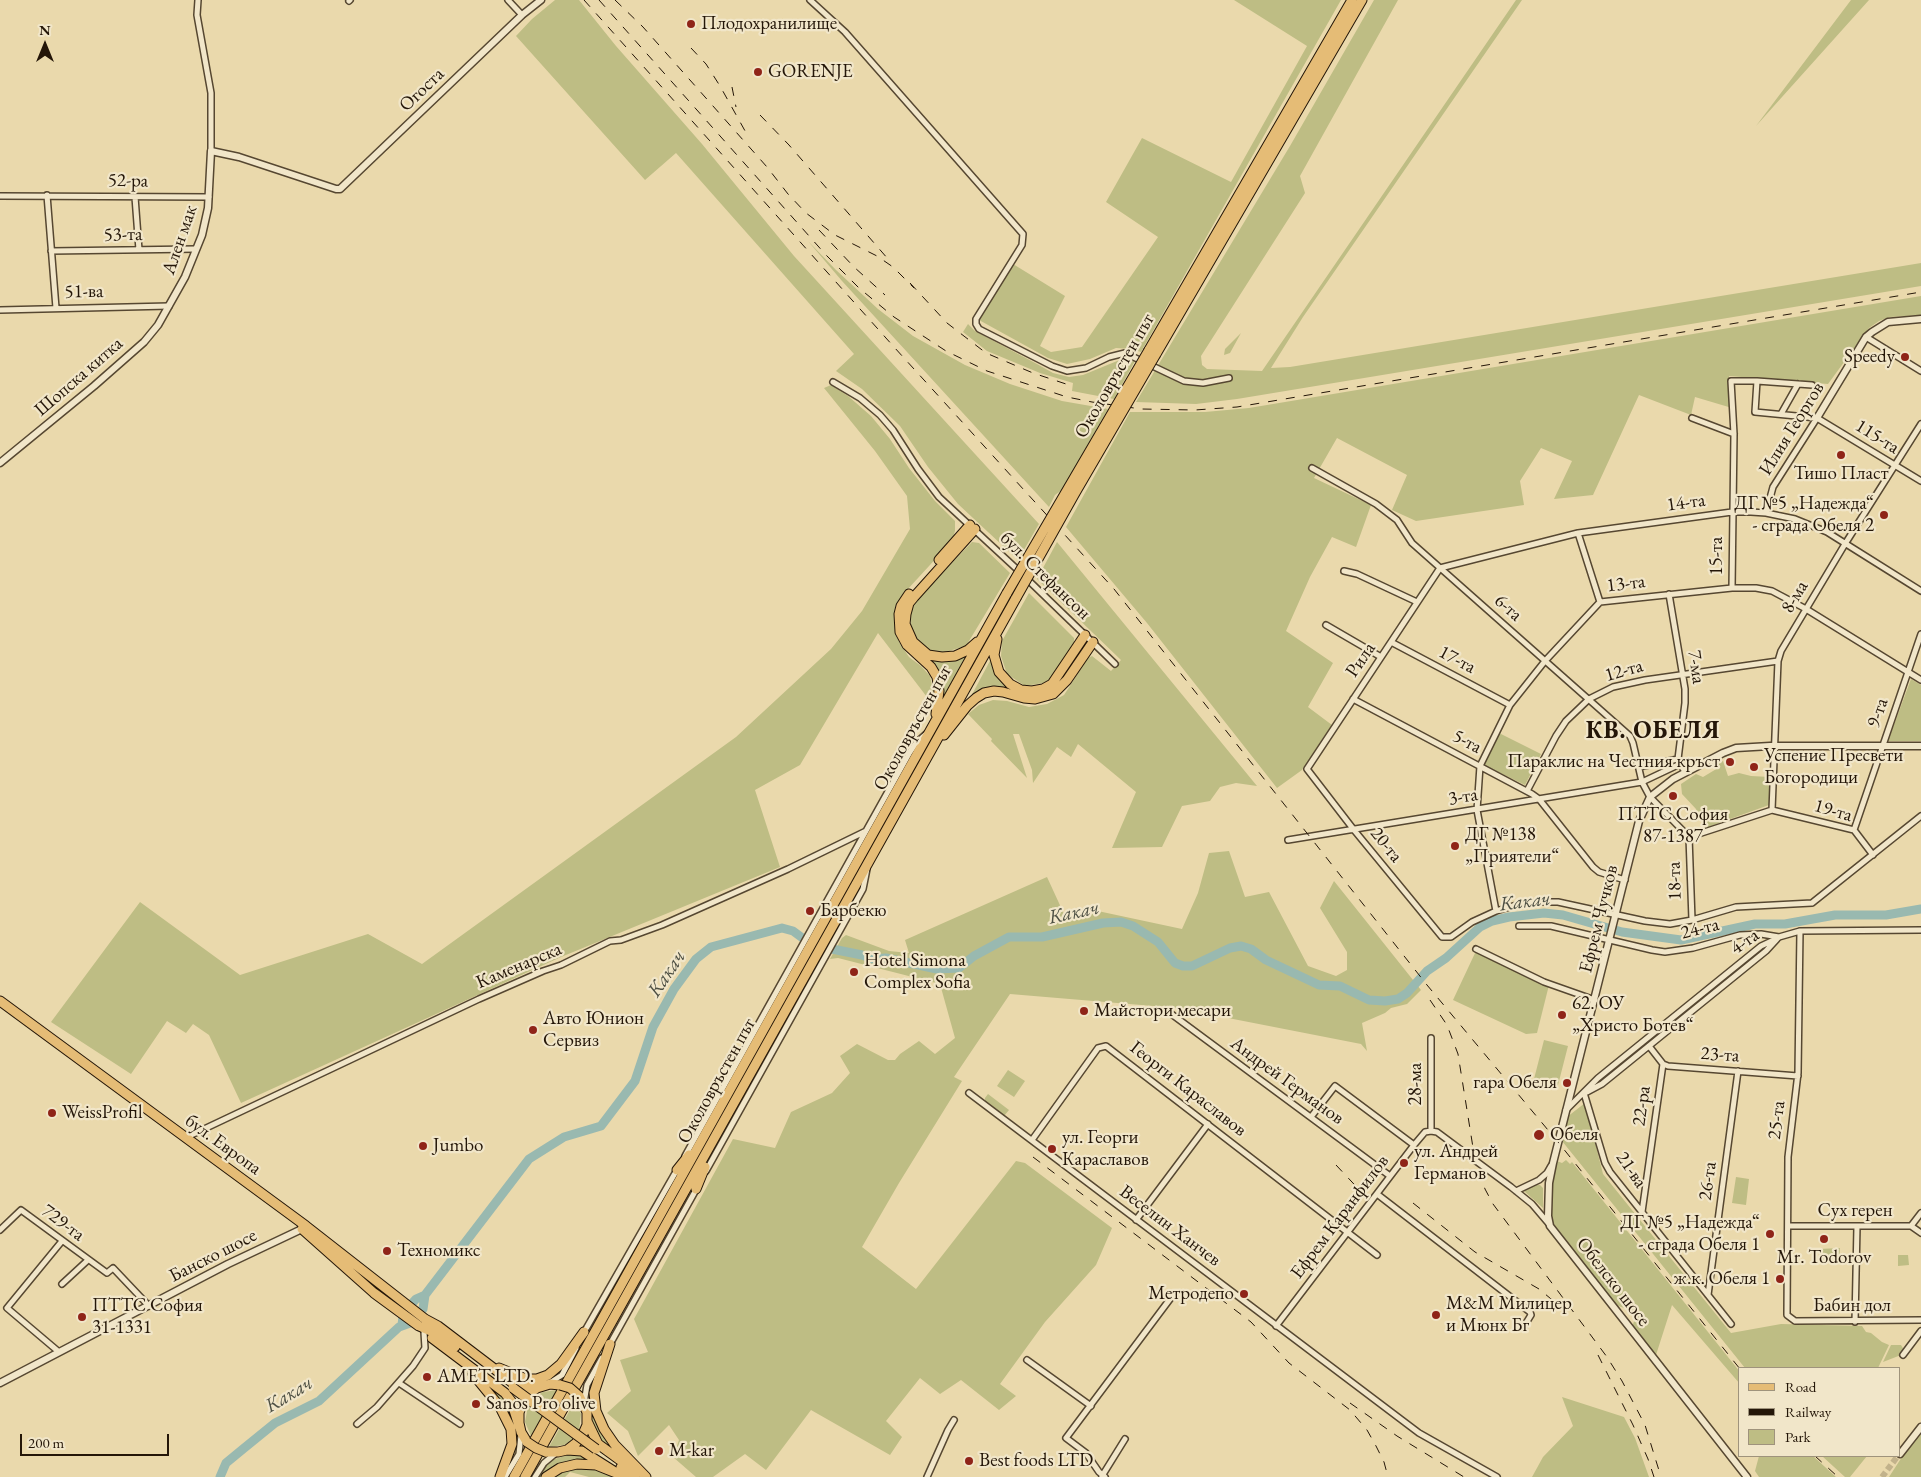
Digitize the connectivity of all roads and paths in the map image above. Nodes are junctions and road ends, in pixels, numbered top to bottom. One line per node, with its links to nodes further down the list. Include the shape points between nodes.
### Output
1 (198, 0): 8 (street, Ален мак, via 197,15 210,92)
2 (508, 0): 7 (street)
3 (540, 0): 7 (street, Огоста)
4 (810, 0): 23 (street, via 845,32 1022,234 1022,245 976,319 979,329 1067,371 1086,368 1125,353 1184,382)
5 (1352, 0): 21 (main road, Околовръстен път)
6 (1362, 0): 21 (main road, Околовръстен път)
7 (522, 15): 8 (street, Огоста, via 343,187 336,190 239,157)
8 (211, 151): 12 (street, Ален мак)
9 (47, 195): 10 (street, 52-ра); 11 (street, 52-ра); 15 (street)
10 (0, 196)
11 (135, 197): 12 (street, 52-ра); 13 (street)
12 (209, 197): 14 (street, Ален мак, via 207,218)
13 (139, 250): 14 (street, 53-та); 15 (street, 53-та)
14 (196, 250): 16 (street, Ален мак)
15 (51, 251): 17 (street)
16 (169, 306): 17 (street, 51-ва); 33 (street, Шопска китка, via 144,342)
17 (56, 308): 18 (street, 51-ва)
18 (0, 310)
19 (1921, 319): 20 (street, Илия Георгов, via 1882,324)
20 (1866, 337): 22 (street); 30 (street, Илия Георгов)
21 (1153, 352): 50 (main road, Околовръстен път, bridge); 51 (main road, Околовръстен път, bridge)
22 (1921, 371)
23 (1229, 378)
24 (1757, 381): 26 (street); 28 (street, via 1755,412); 32 (street, 15-та, via 1731,381)
25 (833, 382): 39 (street, бул. Стефансон, via 880,414 939,496)
26 (1798, 384): 27 (street); 28 (street)
27 (1812, 385)
28 (1781, 414): 30 (street)
29 (1692, 418): 32 (street)
30 (1817, 418): 34 (street, 115-та); 38 (street, Илия Георгов, via 1773,487)
31 (1921, 424): 34 (street, 8-ма)
32 (1734, 434): 37 (street, 15-та)
33 (0, 463)
34 (1895, 466): 36 (street, 115-та); 41 (street, 8-ма)
35 (1312, 468): 42 (street, 6-та, via 1376,504 1397,520 1412,543)
36 (1921, 481)
37 (1732, 512): 38 (street, 14-та); 40 (street, 14-та); 44 (street, 15-та)
38 (1766, 513): 41 (street, 14-та, via 1810,524)
39 (972, 527): 50 (main road, via 914,596 906,614 907,630 923,652 948,657 968,650); 54 (street, бул. Стефансон); 67 (main road, via 906,598 899,614 902,639 937,676 939,691)
40 (1578, 533): 42 (street, 14-та); 48 (street)
41 (1846, 544): 45 (street, 14-та); 49 (street, 8-ма)
42 (1440, 568): 47 (street, Рила); 58 (street, 6-та)
43 (1344, 571): 47 (street)
44 (1732, 588): 46 (street, 13-та); 49 (street, 13-та, via 1772,591)
45 (1921, 591)
46 (1669, 594): 48 (street, 13-та); 62 (street, 7-ма)
47 (1418, 602): 56 (street, Рила)
48 (1600, 602): 58 (street, 13-та)
49 (1806, 608): 59 (street, 8-ма); 61 (street, 13-та)
50 (995, 615): 67 (main road, Околовръстен път)
51 (1003, 621): 54 (main road, via 995,646 995,664 1004,679 1021,690 1043,689 1052,684); 68 (main road, Околовръстен път)
52 (1326, 625): 57 (street)
53 (1921, 634): 61 (street, 9-та)
54 (1085, 635): 55 (street, бул. Стефансон)
55 (1092, 642): 60 (street, бул. Стефансон); 68 (main road, via 1067,680 1053,694 1035,699 1003,692 984,693 967,706)
56 (1390, 642): 57 (street, Рила); 66 (street, 17-та)
57 (1381, 657): 64 (street, Рила)
58 (1545, 661): 65 (street, 6-та); 66 (street, 13-та)
59 (1778, 661): 62 (street, 12-та); 69 (street, 8-ма)
60 (1115, 664)
61 (1908, 672): 63 (street, 13-та); 70 (street, 9-та)
62 (1683, 674): 65 (street, 12-та, via 1628,682); 72 (street, 7-ма, via 1685,703)
63 (1921, 680)
64 (1352, 699): 73 (street, 5-та); 75 (street, Рила)
65 (1589, 700): 74 (street, 6-та, via 1630,736); 78 (street, 12-та, via 1576,710 1556,736)
66 (1510, 705): 73 (street, 13-та)
67 (931, 728): 81 (street, via 916,743); 85 (main road, Околовръстен път)
68 (935, 744): 98 (main road, Околовръстен път, via 869,861)
69 (1775, 746): 70 (street); 76 (street, via 1736,748); 83 (street, 8-ма)
70 (1882, 746): 71 (street); 88 (street, 9-та)
71 (1921, 746)
72 (1679, 761): 74 (street); 76 (street); 77 (street, 3-та)
73 (1480, 766): 78 (street, 5-та); 82 (street, 13-та)
74 (1638, 767): 77 (street, 6-та)
75 (1307, 769): 87 (street, 20-та)
76 (1685, 772): 79 (street, via 1666,782)
77 (1642, 782): 79 (street, 6-та); 80 (street, 3-та)
78 (1527, 791): 80 (street, 5-та)
79 (1650, 797): 89 (street, 18-та); 92 (street, Ефрем Чучков, via 1639,821)
80 (1539, 799): 82 (street, 3-та); 92 (street, 5-та, via 1593,867)
81 (882, 803): 85 (main road); 86 (street)
82 (1478, 810): 87 (street, 3-та); 93 (street, 13-та)
83 (1772, 810): 88 (street, 19-та); 89 (street)
84 (1921, 816): 91 (street)
85 (880, 821): 98 (main road, Околовръстен път)
86 (866, 830): 98 (street); 122 (street, Каменарска, via 667,923 610,941 479,999)
87 (1354, 830): 90 (street, 3-та); 102 (street, 20-та, via 1439,936)
88 (1854, 830): 91 (street, 19-та)
89 (1689, 837): 95 (street, 18-та)
90 (1288, 840)
91 (1873, 854): 95 (street, 24-та, via 1815,901 1801,905 1736,907)
92 (1624, 880): 94 (street, Ефрем Чучков)
93 (1496, 911): 94 (street, 24-та, via 1520,904 1558,902); 102 (street, 24-та)
94 (1615, 917): 95 (street, 24-та, via 1659,924); 100 (street, Ефрем Чучков)
95 (1692, 920)
96 (1519, 926): 100 (street, 24-та, via 1551,926)
97 (1921, 930): 99 (street, 24-та)
98 (824, 931): 104 (main road, Околовръстен път); 104 (street)
99 (1800, 931): 101 (street, 24-та); 113 (street, 25-та)
100 (1610, 937): 101 (street, 24-та, via 1665,952 1740,935); 105 (street, Ефрем Чучков)
101 (1779, 937): 110 (street, 4-та); 114 (street, 4-та, via 1761,946 1598,1078)
102 (1444, 938)
103 (1476, 949): 105 (street, via 1544,982)
104 (813, 953): 118 (main road, Околовръстен път); 121 (main road, Околовръстен път); 126 (street); 128 (street)
105 (1595, 1000): 116 (street, Ефрем Чучков)
106 (0, 1001): 122 (main road, бул. Европа)
107 (0, 1006): 138 (main road, бул. Европа)
108 (1166, 1010): 117 (street, Андрей Германов)
109 (1431, 1038): 120 (street, 28-ма)
110 (1649, 1046): 111 (street); 114 (street, 4-та, via 1602,1084)
111 (1663, 1064): 112 (street, 23-та); 131 (street, 22-ра)
112 (1738, 1071): 113 (street, 23-та); 147 (street, 26-та)
113 (1798, 1076): 135 (street, 25-та, via 1788,1157)
114 (1584, 1093): 116 (street, 4-та); 131 (street, 21-ва, via 1607,1168)
115 (969, 1094): 123 (street, Веселин Ханчев)
116 (1566, 1110): 125 (street, Ефрем Чучков)
117 (1312, 1117): 124 (street, via 1335,1086); 127 (street, Андрей Германов)
118 (724, 1120): 128 (main road); 185 (main road, Околовръстен път)
119 (1208, 1124): 123 (street, Георги Караславов, via 1112,1050 1101,1046); 133 (street); 140 (street, Георги Караславов)
120 (1431, 1130): 124 (street, Ефрем Каранфилов); 129 (street, Обелско шосе)
121 (707, 1134): 126 (main road); 184 (main road, Околовръстен път)
122 (185, 1138): 138 (main road, бул. Европа)
123 (1032, 1140): 133 (street, Веселин Ханчев)
124 (1414, 1145): 127 (street, Ефрем Каранфилов)
125 (1553, 1163): 129 (street, via 1539,1180); 134 (street, Ефрем Чучков, via 1549,1183)
126 (677, 1170): 157 (street)
127 (1390, 1176): 130 (street, Ефрем Каранфилов)
128 (696, 1189): 159 (street)
129 (1516, 1191): 134 (street, Обелско шосе)
130 (1376, 1194): 140 (street, Ефрем Каранфилов); 155 (street, via 1530,1312 1532,1315)
131 (1642, 1212): 147 (street, 21-ва)
132 (1921, 1213): 137 (street)
133 (1136, 1220): 154 (street, Веселин Ханчев)
134 (1550, 1226): 192 (street, Обелско шосе)
135 (1788, 1226): 136 (street, Сух герен); 149 (street, 25-та)
136 (1857, 1226): 137 (street, Сух герен); 151 (street)
137 (1911, 1226): 141 (street, Сух герен)
138 (304, 1227): 148 (street, Банско шосе); 153 (main road, бул. Европа, via 374,1293); 153 (main road, бул. Европа, via 402,1301)
139 (0, 1230): 142 (street, 729-та, via 21,1210)
140 (1348, 1231): 143 (street, Георги Караславов); 154 (street, Ефрем Каранфилов)
141 (1921, 1233)
142 (62, 1241): 144 (street, 729-та); 161 (street, via 7,1308)
143 (1377, 1255)
144 (88, 1260): 145 (street, 729-та); 148 (street, 729-та, via 107,1273 113,1268)
145 (62, 1284)
146 (1173, 1295): 170 (street)
147 (1708, 1295): 152 (street, 21-ва)
148 (149, 1306): 161 (street, Банско шосе)
149 (1786, 1313): 151 (street, Бабин дол, via 1796,1321)
150 (1921, 1320): 151 (street, Бабин дол)
151 (1855, 1322)
152 (1731, 1324)
153 (423, 1326): 158 (main road, бул. Европа); 160 (street); 163 (main road, бул. Европа); 188 (main road, бул. Европа, bridge)
154 (1276, 1326): 191 (street, Веселин Ханчев, via 1419,1433)
155 (1523, 1328)
156 (1921, 1331): 162 (street)
157 (584, 1332): 163 (main road, via 554,1372 537,1379 519,1377); 168 (street, via 562,1375)
158 (440, 1343): 160 (street); 165 (main road, бул. Европа)
159 (610, 1344): 169 (street); 189 (main road, via 594,1393 596,1411 615,1445)
160 (425, 1348): 167 (street)
161 (59, 1352): 166 (street, Банско шосе)
162 (1903, 1355)
163 (481, 1359): 168 (main road, бул. Европа, via 515,1385)
164 (1027, 1360): 170 (street)
165 (465, 1364): 176 (main road, бул. Европа, via 508,1396); 182 (main road, via 510,1423 512,1444)
166 (0, 1383)
167 (399, 1383): 173 (street); 174 (street)
168 (544, 1385): 169 (main road, bridge, via 570,1388); 176 (main road, via 528,1394 522,1403)
169 (581, 1399): 171 (main road)
170 (1091, 1406): 181 (street, via 1066,1438 1086,1453)
171 (587, 1420): 178 (main road, via 580,1439); 189 (main road, via 602,1448)
172 (954, 1420): 190 (street)
173 (357, 1424)
174 (460, 1424)
175 (1921, 1426): 179 (street)
176 (520, 1429): 178 (main road, bridge, via 527,1442 536,1448 546,1452); 183 (street, via 518,1454)
177 (1125, 1439): 181 (street)
178 (562, 1451): 180 (main road, via 582,1451); 186 (street, via 544,1463)
179 (1901, 1452)
180 (620, 1475): 187 (main road, via 596,1466 577,1464 560,1468)
181 (1103, 1476)
182 (500, 1477)
183 (505, 1477)
184 (514, 1477)
185 (525, 1477)
186 (535, 1477)
187 (546, 1477)
188 (635, 1477)
189 (645, 1477)
190 (927, 1477)
191 (1497, 1477)
192 (1747, 1477)

